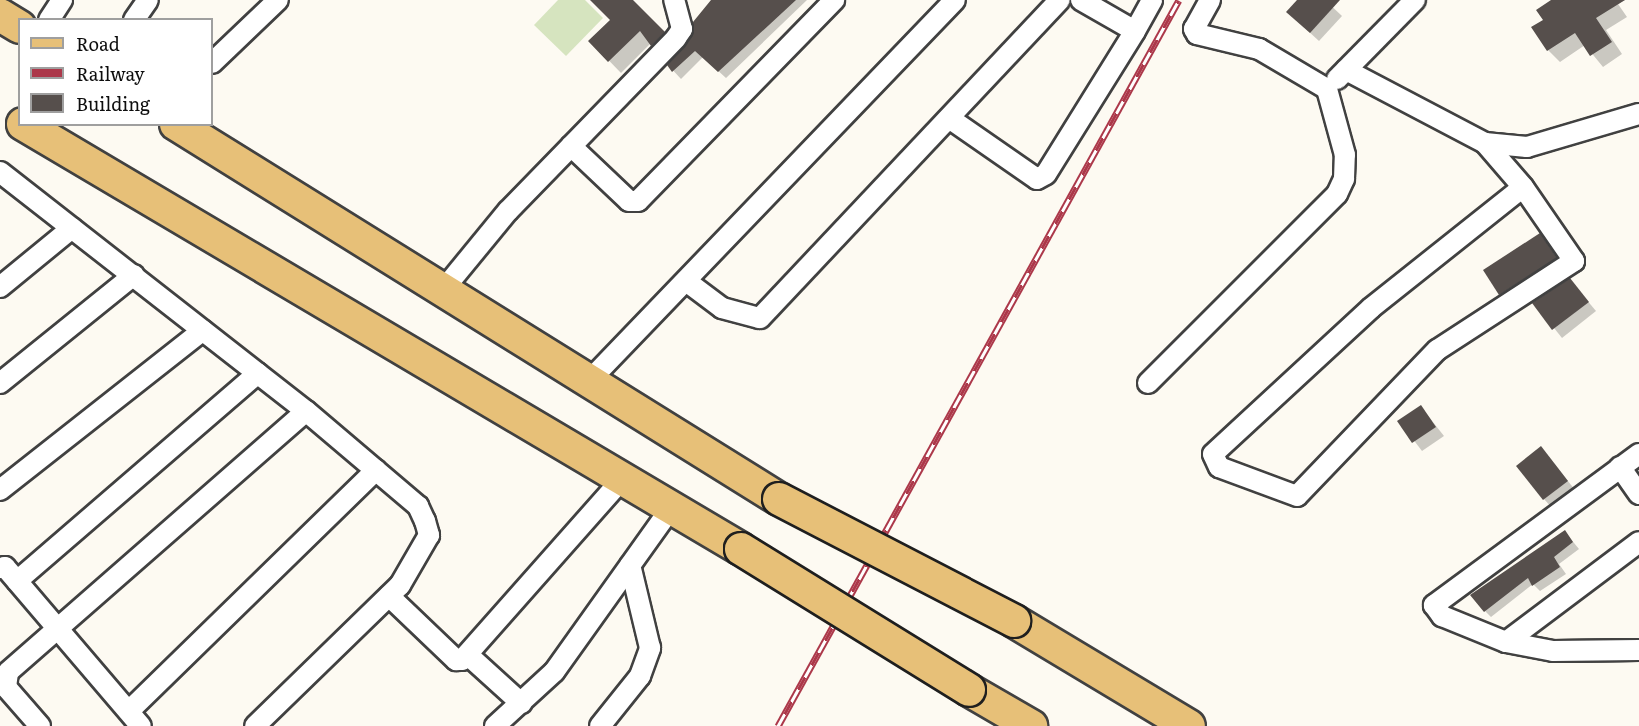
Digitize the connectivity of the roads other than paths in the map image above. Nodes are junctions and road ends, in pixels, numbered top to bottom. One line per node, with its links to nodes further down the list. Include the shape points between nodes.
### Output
1 (62, 0): 13 (street)
2 (148, 0): 14 (street)
3 (279, 0): 17 (street)
4 (674, 0): 27 (street, via 682,29)
5 (834, 0): 27 (street, via 638,201 629,201)
6 (955, 0): 32 (street)
7 (1060, 0): 22 (street)
8 (1081, 0): 16 (street)
9 (1152, 0): 16 (street)
10 (1210, 0): 19 (street, via 1194,29 1197,34 1259,49)
11 (1415, 0): 18 (street)
12 (0, 15): 15 (main road)
13 (50, 18)
14 (135, 18)
15 (18, 26)
16 (1135, 31): 22 (street, via 1046,174 1037,179)
17 (213, 62)
18 (1346, 70): 19 (street); 26 (street)
19 (1327, 89): 39 (street, via 1345,155 1337,194)
20 (0, 111): 23 (main road)
21 (1639, 114): 26 (street, via 1527,147)
22 (949, 118): 32 (street, via 760,318 722,308)
23 (18, 121)
24 (26, 126): 44 (main road)
25 (179, 126): 34 (main road)
26 (1485, 143): 29 (street)
27 (571, 146): 34 (street)
28 (0, 173): 30 (street)
29 (1523, 187): 29 (street, via 1574,261 1437,350 1297,496 1219,467 1213,454 1371,308)
30 (72, 228): 31 (street); 33 (street)
31 (134, 275): 35 (street); 38 (street)
32 (686, 281): 37 (street)
33 (0, 287)
34 (443, 290): 37 (main road)
35 (203, 330): 36 (street); 45 (street)
36 (258, 374): 40 (street); 51 (street)
37 (589, 381): 64 (main road, bridge, via 779,499 1014,621)
38 (0, 383)
39 (1148, 383)
40 (306, 411): 43 (street); 53 (street)
41 (1639, 454): 42 (street)
42 (1620, 467): 46 (street); 54 (street, via 1434,605 1442,616)
43 (376, 470): 52 (street, via 418,506 429,535); 58 (street)
44 (622, 479): 47 (main road); 56 (street)
45 (0, 490)
46 (1639, 494)
47 (671, 508): 49 (street); 63 (main road, bridge)
48 (1639, 542): 54 (street)
49 (630, 565): 57 (street, via 554,672); 62 (street, via 650,648 640,676)
50 (0, 568): 51 (street)
51 (17, 581): 53 (street)
52 (389, 596): 56 (street, via 456,660); 60 (street)
53 (57, 628): 58 (street); 59 (street, via 5,679)
54 (1506, 642): 55 (street, via 1552,651)
55 (1639, 650)
56 (468, 655): 57 (street)
57 (520, 703): 61 (street)
58 (135, 719)
59 (34, 724)
60 (255, 726)
61 (495, 726)
62 (600, 726)
63 (1031, 726)
64 (1189, 726)

